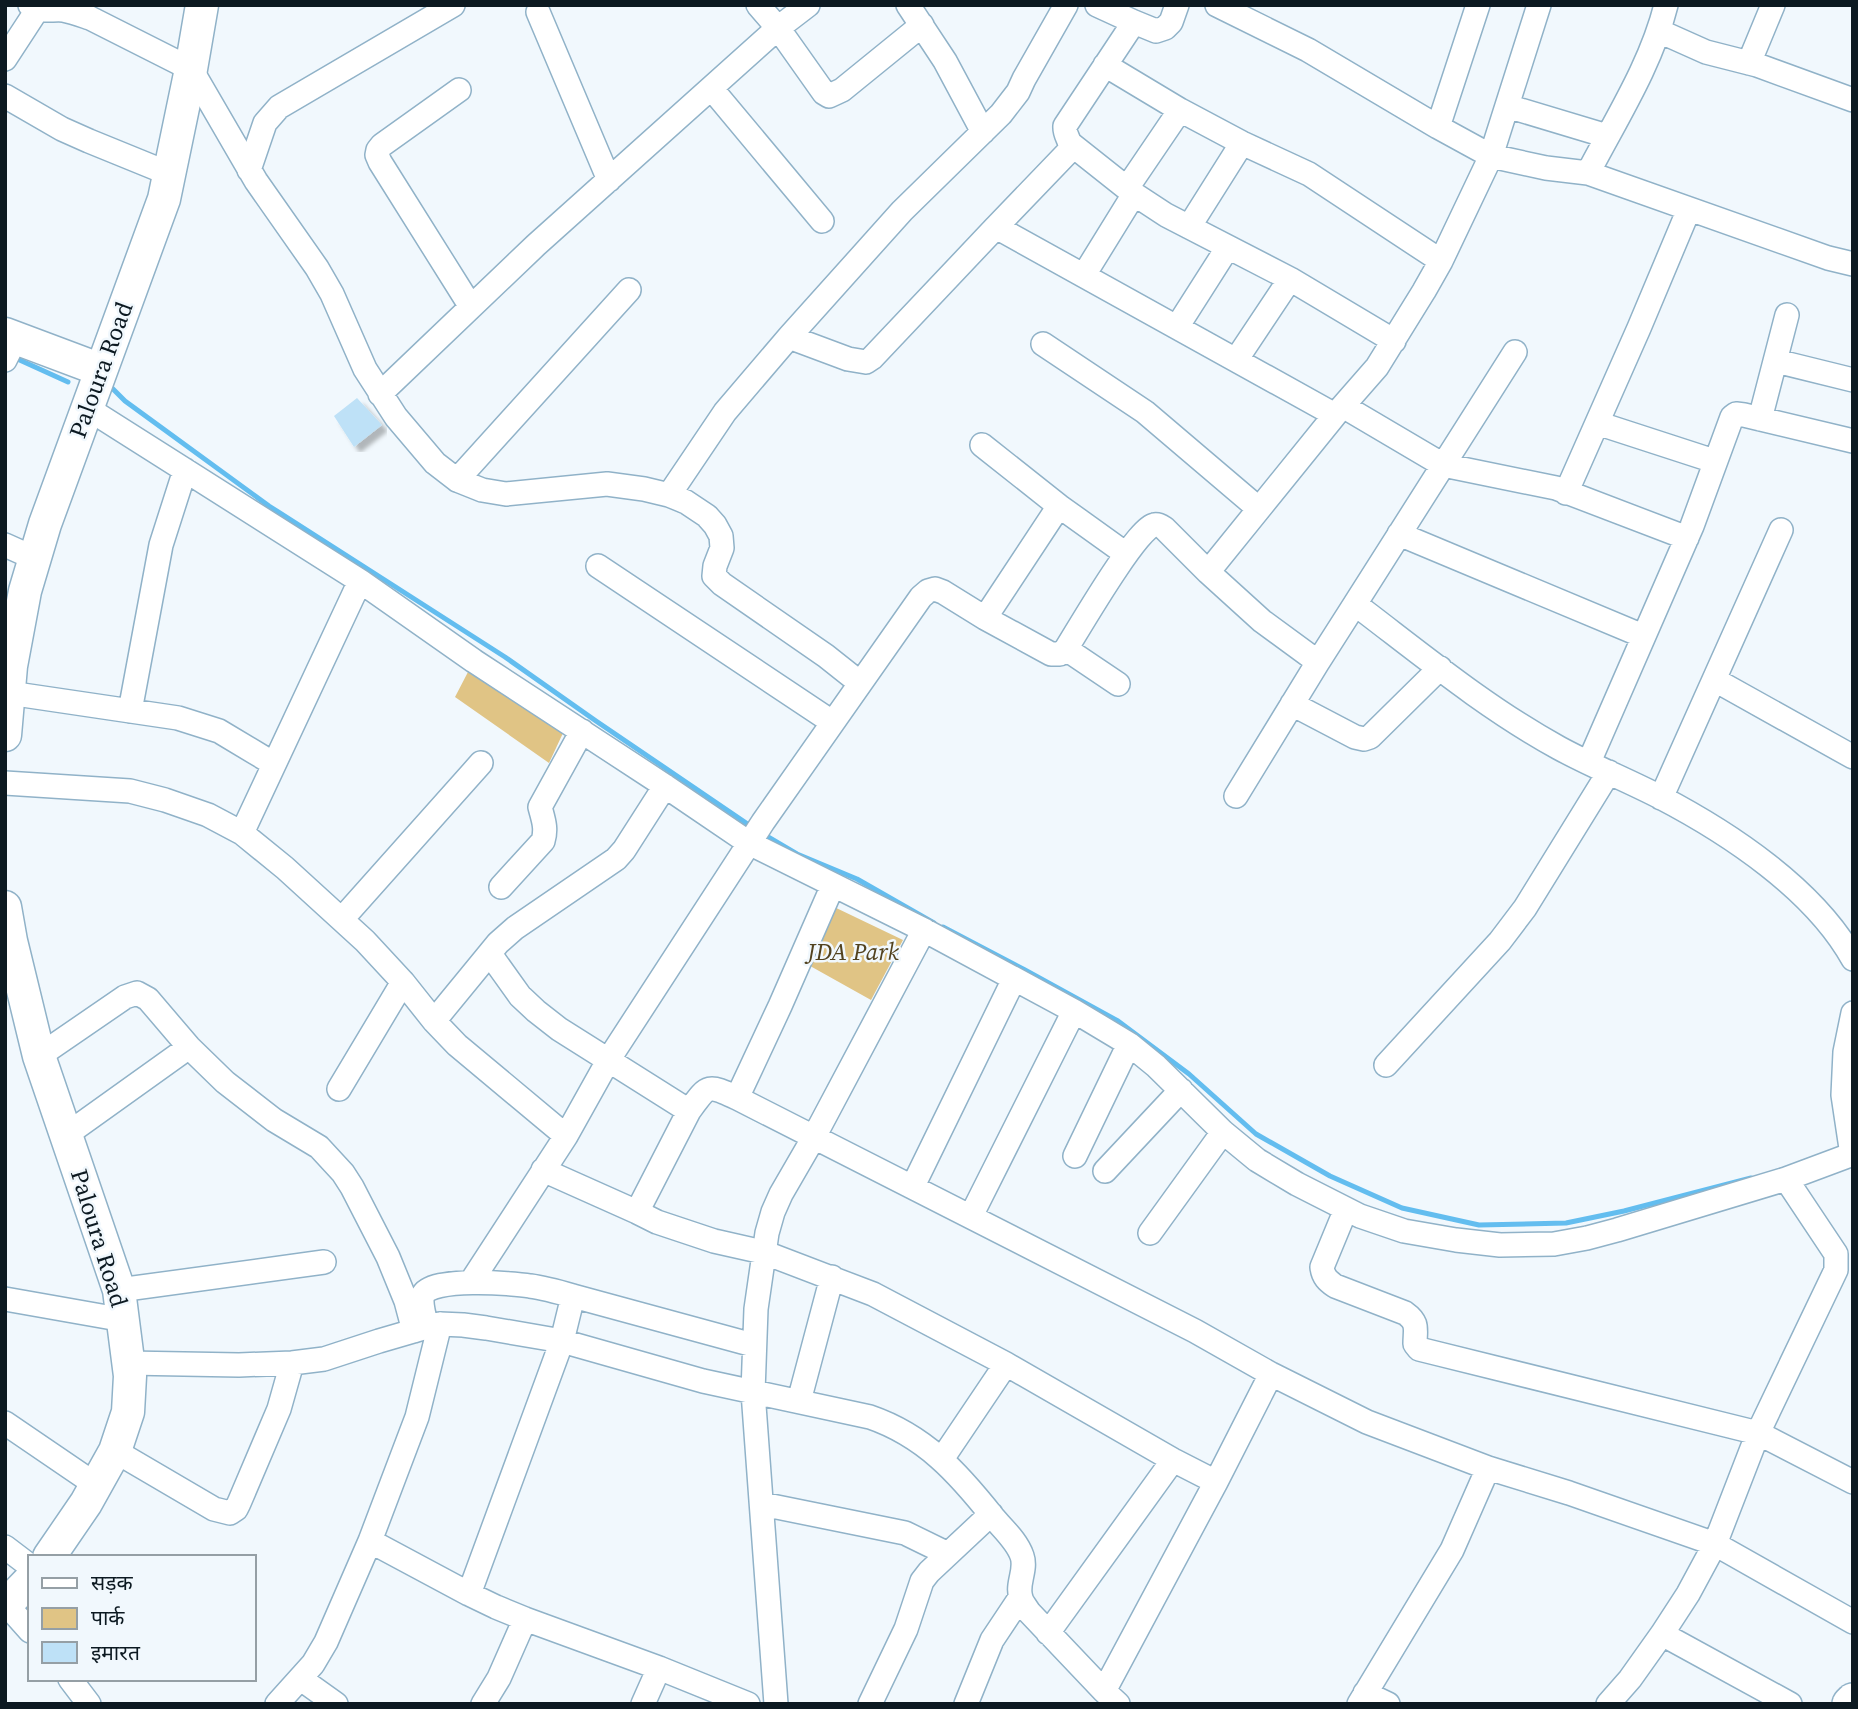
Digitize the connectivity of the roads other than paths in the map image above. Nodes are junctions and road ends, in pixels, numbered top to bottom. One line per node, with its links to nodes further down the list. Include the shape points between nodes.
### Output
1 (202, 5): 23 (main road, Paloura Road)
2 (453, 5): 36 (street, via 279,107 265,123)
3 (758, 5): 18 (street)
4 (808, 5): 18 (street)
5 (908, 5): 17 (street)
6 (1066, 5): 31 (street, via 1018,92)
7 (1097, 5): 16 (street)
8 (1177, 5): 16 (street, via 1171,22 1156,31)
9 (1217, 5): 30 (street, via 1308,50)
10 (1478, 5): 30 (street)
11 (1539, 5): 28 (street)
12 (1666, 5): 19 (street)
13 (1773, 5): 21 (street)
14 (34, 8): 20 (street); 23 (street, via 90,18)
15 (538, 12): 39 (street)
16 (1134, 22): 22 (street)
17 (922, 25): 18 (street, via 829,96); 31 (street)
18 (778, 28): 24 (street)
19 (1659, 30): 21 (street, via 1706,52); 32 (street)
20 (5, 59)
21 (1749, 63): 27 (street)
22 (1105, 65): 29 (street); 34 (street, via 1065,126)
23 (191, 69): 36 (street); 38 (main road, Paloura Road)
24 (711, 88): 39 (street); 42 (street)
25 (459, 90): 51 (street, via 382,145 377,156)
26 (5, 96): 38 (street, via 62,129)
27 (1853, 100)
28 (1507, 106): 32 (street); 35 (street)
29 (1180, 110): 33 (street); 40 (street)
30 (1438, 127): 35 (street)
31 (983, 132): 54 (street, via 902,211)
32 (1608, 136): 37 (street)
33 (1242, 142): 44 (street); 46 (street, via 1310,174)
34 (1071, 144): 40 (street); 43 (street)
35 (1491, 156): 37 (street); 46 (street)
36 (250, 170): 63 (street, via 317,268)
37 (1588, 173): 41 (street)
38 (170, 174): 61 (main road, Paloura Road, via 157,222)
39 (609, 180): 51 (street)
40 (1131, 191): 44 (street); 48 (street)
41 (1689, 209): 47 (street); 67 (street)
42 (822, 221)
43 (996, 226): 48 (street); 54 (street, via 866,362)
44 (1189, 226): 45 (street)
45 (1228, 247): 49 (street); 53 (street)
46 (1441, 261): 55 (street)
47 (1853, 264)
48 (1084, 275): 53 (street)
49 (1290, 279): 55 (street); 59 (street)
50 (629, 290): 73 (street)
51 (471, 307): 63 (street)
52 (1787, 315): 60 (street)
53 (1177, 327): 59 (street)
54 (789, 337): 75 (street, via 725,412)
55 (1394, 341): 65 (street)
56 (1043, 344): 77 (street, via 1145,412)
57 (10, 345): 61 (main road)
58 (1515, 352): 71 (street)
59 (1236, 360): 65 (street)
60 (1776, 361): 62 (street); 66 (street)
61 (101, 370): 64 (main road, Paloura Road)
62 (1853, 380)
63 (380, 394): 73 (street, via 417,444)
64 (87, 408): 72 (street); 83 (main road, Paloura Road)
65 (1339, 410): 71 (street); 77 (street)
66 (1760, 419): 68 (street); 70 (street, via 1732,417)
67 (1597, 422): 70 (street); 74 (street)
68 (1853, 441)
69 (982, 445): 76 (street)
70 (1714, 461): 80 (street)
71 (1443, 464): 74 (street); 79 (street)
72 (186, 470): 86 (street); 98 (street, via 161,545)
73 (457, 480): 75 (street, via 506,494 607,484)
74 (1566, 493): 80 (street)
75 (669, 495): 94 (street, via 715,525 722,548 715,576 722,584)
76 (1059, 506): 82 (street); 88 (street)
77 (1259, 509): 85 (street)
78 (1782, 530): 93 (street)
79 (1399, 534): 87 (street); 89 (street)
80 (1687, 538): 89 (street)
81 (5, 545): 83 (street)
82 (1126, 554): 85 (street, via 1148,528 1159,525); 90 (street)
83 (34, 558): 96 (main road, Paloura Road, via 24,592)
84 (598, 566): 99 (street)
85 (1208, 572): 91 (street, via 1262,621)
86 (360, 580): 100 (street); 104 (street)
87 (1355, 604): 91 (street); 92 (street)
88 (985, 618): 90 (street, via 1051,654); 94 (street, via 943,592 928,591)
89 (1643, 636): 105 (street)
90 (1066, 649): 95 (street)
91 (1318, 662): 97 (street)
92 (1440, 668): 97 (street, via 1364,739); 105 (street, via 1521,725)
93 (1715, 680): 102 (street); 109 (street)
94 (860, 683): 99 (street)
95 (1118, 684)
96 (9, 693): 98 (street); 101 (main road, Paloura Road)
97 (1292, 704): 108 (street)
98 (130, 711): 104 (street, via 200,723)
99 (832, 722): 111 (street)
100 (582, 731): 107 (street); 113 (street, via 542,801 543,841)
101 (5, 735)
102 (1853, 757)
103 (481, 763): 115 (street)
104 (274, 764): 110 (street)
105 (1599, 767): 109 (street); 129 (street, via 1525,908)
106 (5, 783): 110 (street, via 130,791 208,815)
107 (665, 786): 111 (street); 118 (street, via 616,859 515,928)
108 (1236, 796)
109 (1661, 797): 119 (street, via 1709,824 1788,882 1830,923)
110 (242, 833): 115 (street)
111 (755, 834): 112 (street); 128 (street)
112 (833, 885): 116 (street); 132 (street)
113 (501, 887)
114 (5, 907): 117 (main road, Paloura Road)
115 (342, 919): 121 (street)
116 (924, 930): 120 (street); 137 (street)
117 (8, 941): 127 (main road, Paloura Road)
118 (490, 954): 124 (street); 128 (street, via 536,1011)
119 (1853, 959)
120 (1014, 979): 122 (street); 143 (street)
121 (403, 982): 124 (street); 130 (street)
122 (1074, 1012): 125 (street); 146 (street)
123 (1853, 1013): 138 (street, via 1843,1095)
124 (434, 1021): 136 (street)
125 (1129, 1044): 131 (street); 139 (street)
126 (189, 1047): 127 (street, via 148,999 137,993); 135 (street); 155 (street, via 274,1120 319,1147 343,1174 406,1301)
127 (39, 1056): 135 (main road, Paloura Road)
128 (609, 1059): 133 (street); 136 (street)
129 (1386, 1065)
130 (339, 1089)
131 (1181, 1090): 134 (street); 141 (street)
132 (737, 1098): 133 (street, via 713,1088 704,1091); 137 (street)
133 (689, 1111): 145 (street)
134 (1223, 1132): 144 (street, via 1257,1160); 147 (street)
135 (66, 1135): 154 (main road, Paloura Road)
136 (566, 1136): 140 (street)
137 (814, 1137): 143 (street); 148 (street, via 773,1212)
138 (1852, 1155): 142 (street)
139 (1075, 1156)
140 (543, 1170): 145 (street); 151 (street)
141 (1105, 1171)
142 (1786, 1179): 144 (street, via 1607,1233 1554,1244 1456,1240 1404,1231); 165 (street, via 1836,1254 1836,1270)
143 (913, 1186): 146 (street)
144 (1346, 1209): 165 (street, via 1322,1272 1335,1286 1412,1318 1419,1349)
145 (637, 1212): 148 (street, via 657,1223)
146 (971, 1216): 161 (street)
147 (1150, 1233)
148 (763, 1252): 150 (street); 157 (street)
149 (324, 1262): 154 (street)
150 (832, 1277): 160 (street, via 910,1312); 163 (street)
151 (471, 1282): 152 (street, via 527,1285); 155 (street, via 428,1289 423,1294)
152 (573, 1296): 156 (street); 157 (street)
153 (5, 1299): 154 (street)
154 (121, 1305): 158 (main road, Paloura Road)
155 (427, 1327): 156 (street, via 486,1328); 159 (street, via 324,1359); 175 (street, via 417,1417)
156 (562, 1341): 162 (street); 182 (street)
157 (753, 1345): 162 (street)
158 (128, 1363): 159 (street); 166 (main road, Paloura Road, via 128,1412)
159 (292, 1363): 166 (street, via 279,1409 239,1503 230,1513 214,1509)
160 (1006, 1364): 167 (street); 168 (street)
161 (1271, 1374): 169 (street, via 1367,1422); 170 (street)
162 (753, 1392): 163 (street); 173 (street)
163 (799, 1401): 167 (street, via 894,1425)
164 (5, 1423): 172 (street)
165 (1758, 1433): 171 (street); 176 (street)
166 (115, 1451): 172 (main road, Paloura Road)
167 (942, 1459): 174 (street)
168 (1173, 1460): 170 (street); 188 (street)
169 (1488, 1468): 176 (street); 194 (street, via 1452,1549)
170 (1216, 1482): 193 (street)
171 (1853, 1482)
172 (96, 1486): 179 (main road, Paloura Road)
173 (762, 1504): 178 (street, via 905,1533); 201 (street)
174 (991, 1514): 178 (street); 183 (street, via 1023,1557)
175 (370, 1541): 182 (street); 191 (street, via 326,1642)
176 (1715, 1544): 186 (street); 189 (street)
177 (5, 1547): 180 (street)
178 (948, 1554): 202 (street, via 922,1581 906,1629)
179 (49, 1555)
180 (28, 1564)
181 (28, 1582): 184 (main road)
182 (469, 1594): 185 (street)
183 (1020, 1598): 188 (street); 203 (street, via 992,1640)
184 (6, 1605): 187 (street)
185 (525, 1619): 190 (street); 198 (street)
186 (1853, 1622)
187 (28, 1629)
188 (1048, 1633): 193 (street)
189 (1662, 1634): 205 (street); 206 (street)
190 (659, 1668): 199 (street); 200 (street)
191 (301, 1679): 196 (street); 197 (street)
192 (72, 1681): 195 (street)
193 (1111, 1698)
194 (1362, 1698): 204 (street)
195 (89, 1704)
196 (277, 1704)
197 (335, 1704)
198 (483, 1704)
199 (643, 1704)
200 (748, 1704)
201 (776, 1704)
202 (870, 1704)
203 (966, 1704)
204 (1388, 1704)
205 (1608, 1704)
206 (1790, 1704)

